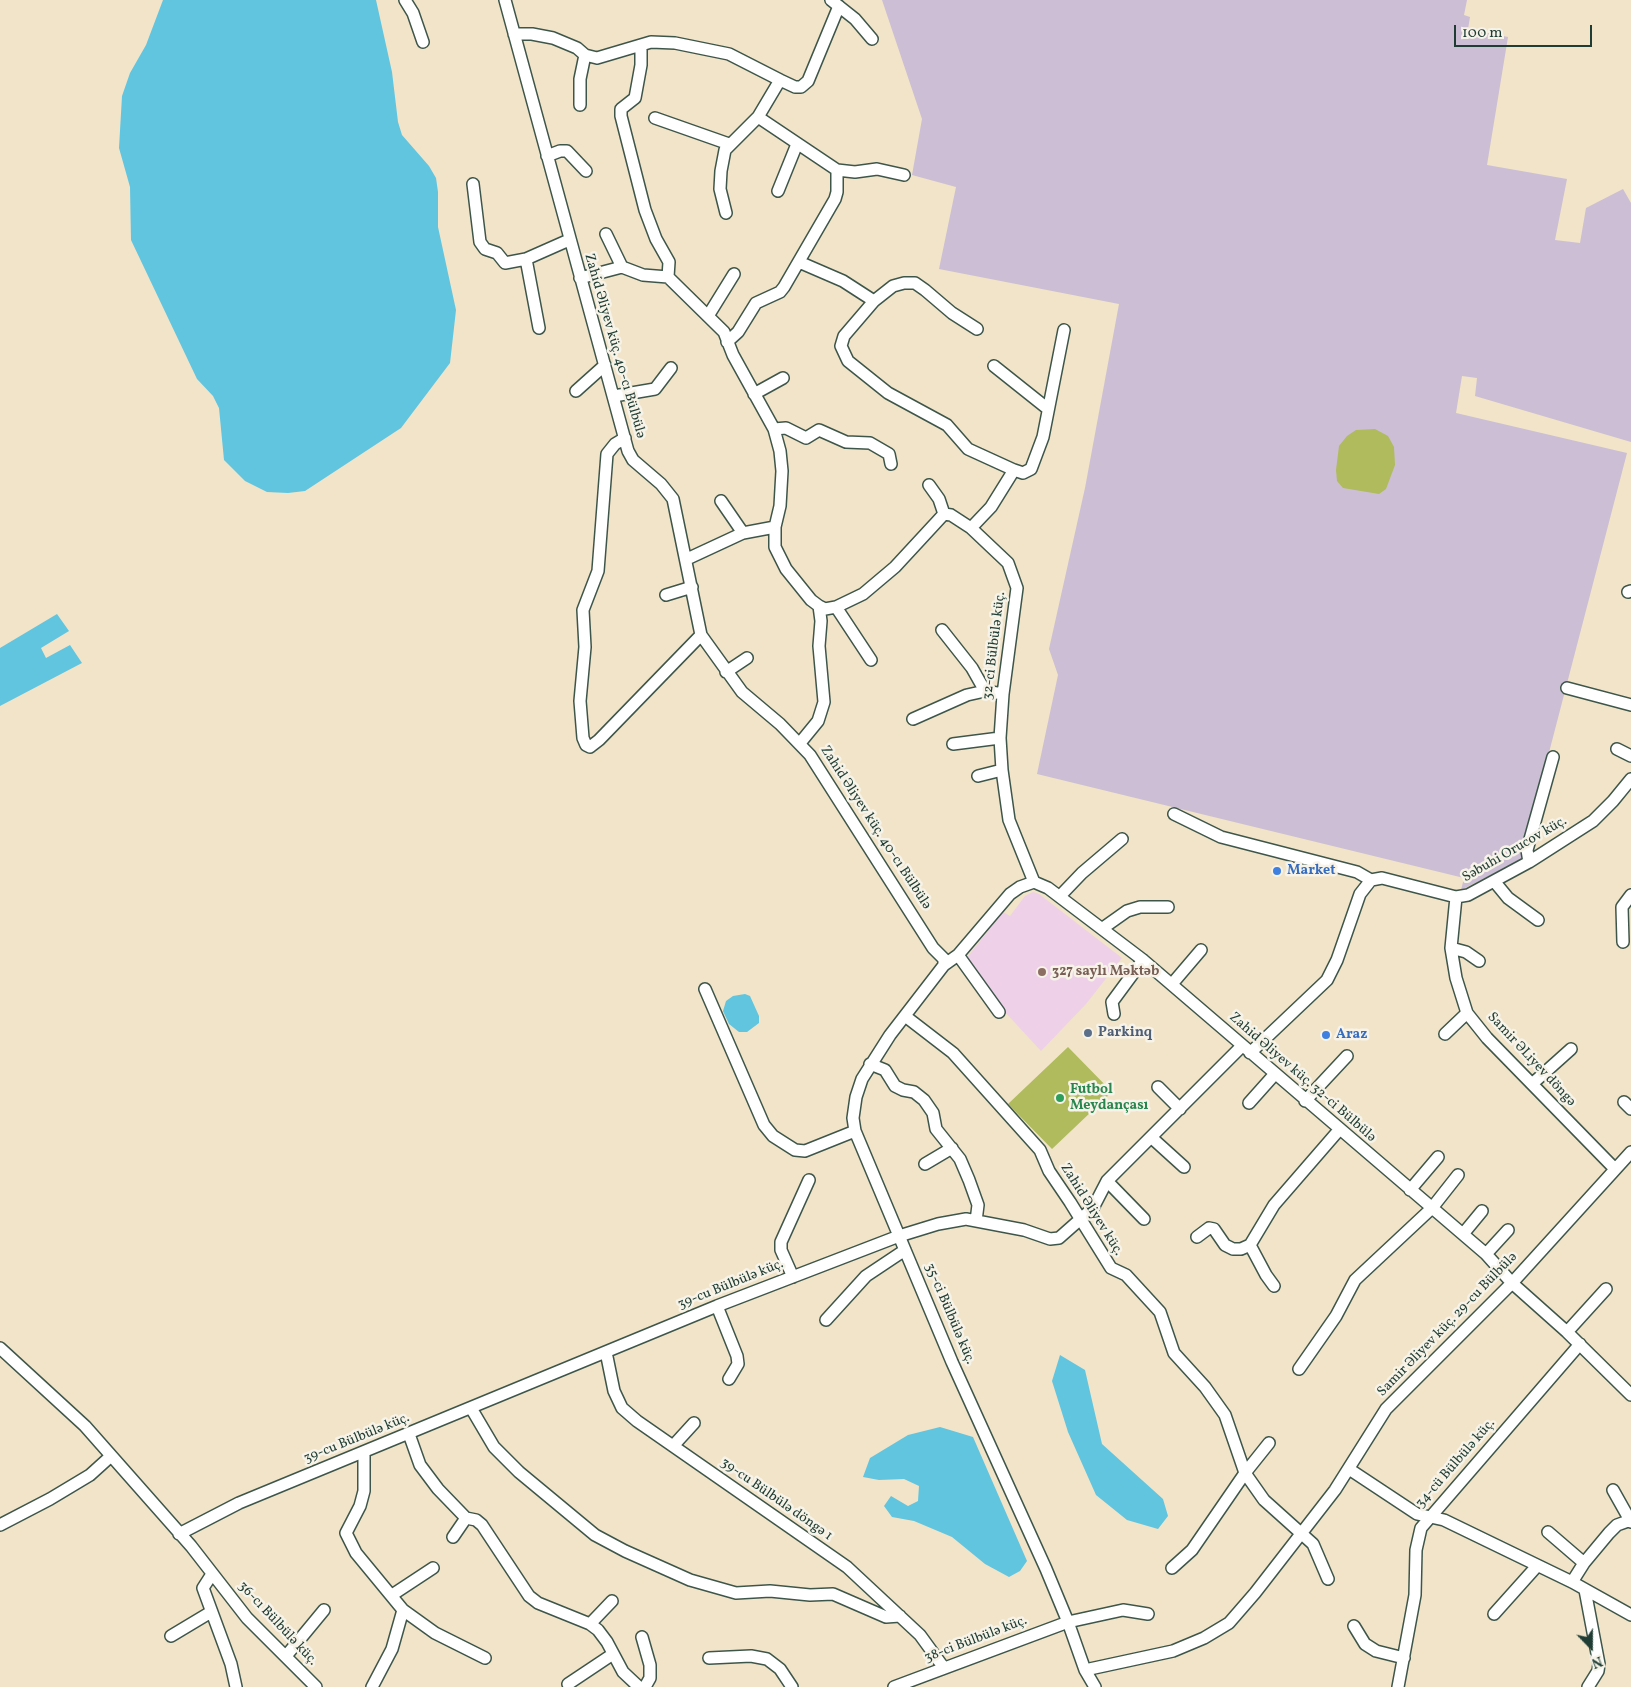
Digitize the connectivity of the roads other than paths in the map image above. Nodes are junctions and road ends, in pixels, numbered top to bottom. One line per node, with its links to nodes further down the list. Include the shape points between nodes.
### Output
1 (405, 0): 6 (street, via 414,13)
2 (505, 0): 4 (street, Zahid Əliyev küç. 40-cı Bülbülə)
3 (835, 3): 5 (street); 9 (street, via 808,81 794,88)
4 (514, 34): 8 (street, via 553,38 569,43); 15 (street, Zahid Əliyev küç. 40-cı Bülbülə)
5 (872, 39)
6 (423, 42)
7 (641, 45): 8 (street, via 605,57); 9 (street, via 661,41 729,54); 28 (street, via 635,98 621,109 621,116 645,210 656,239 667,254)
8 (585, 55): 10 (street, via 580,79)
9 (780, 80): 11 (street)
10 (580, 105)
11 (758, 117): 13 (street); 14 (street)
12 (655, 118): 13 (street)
13 (729, 144): 21 (street, via 720,171 720,189)
14 (797, 144): 16 (street); 20 (street)
15 (547, 156): 17 (street, via 566,151); 23 (street, Zahid Əliyev küç. 40-cı Bülbülə)
16 (837, 170): 18 (street, via 877,169); 25 (street, via 835,199)
17 (586, 171)
18 (904, 175)
19 (474, 184): 24 (street, via 478,236 482,246 497,253 505,263)
20 (778, 191)
21 (726, 213)
22 (606, 234): 26 (street)
23 (569, 240): 24 (street); 29 (street, Zahid Əliyev küç. 40-cı Bülbülə)
24 (526, 259): 32 (street)
25 (799, 262): 30 (street, via 843,281); 35 (street, via 780,292 756,303 738,332)
26 (622, 267): 28 (street); 29 (street)
27 (734, 274): 31 (street)
28 (668, 277): 31 (street)
29 (580, 278): 36 (street, Zahid Əliyev küç. 40-cı Bülbülə)
30 (874, 301): 33 (street, via 893,286 915,283); 47 (street, via 841,340 848,361 888,393 948,425 968,449)
31 (708, 316): 35 (street, via 719,326)
32 (538, 328)
33 (977, 329)
34 (1064, 330): 43 (street)
35 (727, 342): 41 (street)
36 (605, 365): 40 (street); 42 (street, Zahid Əliyev küç. 40-cı Bülbülə)
37 (994, 366): 43 (street)
38 (671, 368): 42 (street, via 655,389)
39 (782, 378): 41 (street)
40 (576, 391)
41 (754, 394): 44 (street)
42 (614, 396): 45 (street, Zahid Əliyev küç. 40-cı Bülbülə)
43 (1048, 409): 47 (street, via 1043,437 1031,468 1023,473)
44 (774, 429): 46 (street, via 786,428 806,438 819,430 846,442 870,443 889,454); 51 (street, via 782,471)
45 (625, 438): 54 (street, Zahid Əliyev küç. 40-cı Bülbülə, via 633,460 673,499); 60 (street, via 607,454 598,571 583,610 585,647 580,701 586,745 590,747 600,740)
46 (891, 464)
47 (1014, 470): 52 (street, via 991,507)
48 (929, 485): 50 (street)
49 (721, 501): 53 (street)
50 (944, 514): 52 (street, 32-ci Bülbülə küç.); 58 (street, via 883,577 863,594)
51 (775, 527): 53 (street); 57 (street, via 779,558)
52 (971, 528): 66 (street, 32-ci Bülbülə küç., via 1008,562 1016,580 1017,599)
53 (743, 533): 54 (street)
54 (687, 559): 55 (street, Zahid Əliyev küç. 40-cı Bülbülə)
55 (692, 587): 56 (street); 60 (street, Zahid Əliyev küç. 40-cı Bülbülə)
56 (666, 595)
57 (819, 606): 58 (street, via 825,609); 70 (street, via 824,702 818,721)
58 (836, 607): 62 (street)
59 (942, 630): 65 (street, via 972,668)
60 (701, 635): 63 (street, Zahid Əliyev küç. 40-cı Bülbülə)
61 (747, 658): 63 (street)
62 (871, 660)
63 (726, 672): 70 (street, Zahid Əliyev küç. 40-cı Bülbülə, via 742,692)
64 (1567, 688): 67 (street)
65 (985, 691): 66 (street); 68 (street, via 960,698)
66 (1003, 694): 69 (street, 32-ci Bülbülə küç.)
67 (1631, 705)
68 (913, 719)
69 (1000, 738): 71 (street); 75 (street, 32-ci Bülbülə küç.)
70 (800, 743): 96 (street, Zahid Əliyev küç. 40-cı Bülbülə, via 820,767 933,948 944,960)
71 (953, 744)
72 (1617, 749): 73 (street)
73 (1631, 756)
74 (1553, 757): 80 (street, via 1527,850)
75 (1002, 770): 76 (street); 83 (street, 32-ci Bülbülə küç., via 1009,820)
76 (978, 776)
77 (1631, 779): 80 (street, Səbuhi Orucov küç., via 1592,821)
78 (1174, 814): 81 (street, via 1221,837 1357,872)
79 (1122, 839): 85 (street)
80 (1529, 862): 82 (street, Səbuhi Orucov küç.)
81 (1371, 880): 86 (street, Səbuhi Orucov küç., via 1382,878); 105 (street, via 1360,894 1327,980)
82 (1494, 881): 86 (street, Səbuhi Orucov küç., via 1468,895); 88 (street, via 1508,898)
83 (1034, 882): 85 (street, Zahid Əliyev küç. 32-ci Bülbülə); 93 (street, via 1010,894)
84 (1631, 895): 90 (street, via 1622,908)
85 (1060, 896): 89 (street, Zahid Əliyev küç. 32-ci Bülbülə)
86 (1456, 897): 91 (street, Samir ƏLiyev döngə)
87 (1168, 907): 89 (street, via 1140,907 1127,911)
88 (1538, 920)
89 (1103, 928): 94 (street, Zahid Əliyev küç. 32-ci Bülbülə)
90 (1623, 942)
91 (1451, 948): 95 (street, via 1466,952); 100 (street, Samir ƏLiyev döngə)
92 (1201, 950): 97 (street)
93 (958, 955): 96 (street); 99 (street)
94 (1143, 960): 97 (street, Zahid Əliyev küç. 32-ci Bülbülə); 101 (street, via 1112,1002)
95 (1479, 962)
96 (944, 965): 102 (street, 35-ci Bülbülə küç.)
97 (1172, 984): 105 (street, Zahid Əliyev küç. 32-ci Bülbülə)
98 (704, 989): 115 (street, via 764,1125 773,1136 795,1150 805,1151)
99 (999, 1012)
100 (1467, 1013): 103 (street); 109 (street, Samir ƏLiyev döngə)
101 (1114, 1014)
102 (905, 1016): 107 (street, 35-ci Bülbülə küç.); 131 (street, Zahid Əliyev küç., via 953,1053 1032,1140)
103 (1445, 1034)
104 (1571, 1049): 109 (street)
105 (1246, 1050): 108 (street, Zahid Əliyev küç. 32-ci Bülbülə); 113 (street, 39-cu Bülbülə küç.)
106 (1347, 1056): 111 (street)
107 (870, 1064): 115 (street, 35-ci Bülbülə küç., via 852,1110); 117 (street, via 885,1070 895,1086 914,1092 924,1100 933,1113 936,1129)
108 (1274, 1075): 111 (street, Zahid Əliyev küç. 32-ci Bülbülə); 112 (street)
109 (1532, 1084): 122 (street, Samir ƏLiyev döngə)
110 (1158, 1087): 113 (street)
111 (1305, 1101): 114 (street, Zahid Əliyev küç. 32-ci Bülbülə)
112 (1249, 1103)
113 (1180, 1109): 116 (street, 39-cu Bülbülə küç.)
114 (1339, 1130): 126 (street, Zahid Əliyev küç. 32-ci Bülbülə); 136 (street, via 1274,1205)
115 (856, 1131): 134 (street, 35-ci Bülbülə küç.)
116 (1152, 1138): 121 (street); 125 (street, 39-cu Bülbülə küç.)
117 (952, 1148): 120 (street); 130 (street, via 960,1159 978,1205)
118 (1631, 1152): 122 (street, Samir Əliyev küç. 29-cu Bülbülə)
119 (1438, 1157): 126 (street)
120 (925, 1164)
121 (1184, 1166)
122 (1615, 1169): 140 (street, Samir Əliyev küç. 29-cu Bülbülə)
123 (1458, 1175): 127 (street)
124 (808, 1180): 139 (street, via 781,1242)
125 (1107, 1181): 129 (street); 131 (street, 39-cu Bülbülə küç., via 1093,1208)
126 (1410, 1190): 127 (street, Zahid Əliyev küç. 32-ci Bülbülə)
127 (1432, 1208): 133 (street, Zahid Əliyev küç. 32-ci Bülbülə); 149 (street, via 1355,1280 1336,1316)
128 (1482, 1211): 133 (street)
129 (1144, 1220)
130 (976, 1221): 131 (street, 39-cu Bülbülə küç., via 1024,1230 1054,1240); 134 (street, 39-cu Bülbülə küç., via 955,1220)
131 (1081, 1221): 160 (street, Zahid Əliyev küç., via 1110,1268 1126,1275 1160,1312 1174,1353 1225,1415)
132 (1508, 1230): 138 (street)
133 (1463, 1234): 138 (street, Zahid Əliyev küç. 32-ci Bülbülə)
134 (899, 1236): 137 (street, 35-ci Bülbülə küç.); 139 (street, 39-cu Bülbülə küç.)
135 (1197, 1237): 136 (street, via 1209,1228 1214,1229 1225,1245 1233,1249 1241,1250)
136 (1250, 1244): 141 (street)
137 (905, 1250): 144 (street, via 866,1276); 187 (street, 35-ci Bülbülə küç.)
138 (1486, 1254): 140 (street, Zahid Əliyev küç. 32-ci Bülbülə)
139 (793, 1277): 143 (street, 39-cu Bülbülə küç.)
140 (1512, 1283): 145 (street, Zahid Əliyev küç. 32-ci Bülbülə); 159 (street, Samir Əliyev küç. 29-cu Bülbülə, via 1386,1409)
141 (1274, 1286)
142 (1606, 1289): 145 (street)
143 (717, 1306): 148 (street, 39-cu Bülbülə küç.); 150 (street, via 737,1356 738,1364)
144 (826, 1320)
145 (1567, 1332): 146 (street, Zahid Əliyev küç. 32-ci Bülbülə)
146 (1580, 1344): 151 (street, Zahid Əliyev küç. 32-ci Bülbülə); 162 (street, 34-cü Bülbülə küç.)
147 (0, 1348): 158 (street, 36-cı Bülbülə küç., via 66,1407)
148 (606, 1352): 152 (street, 39-cu Bülbülə küç.); 156 (street, 39-cu Bülbülə döngə 1, via 614,1391 622,1408)
149 (1300, 1369)
150 (729, 1379)
151 (1631, 1393)
152 (471, 1408): 154 (street, 39-cu Bülbülə küç.); 186 (street, via 494,1447 520,1472 595,1535 624,1551 690,1580 727,1591 743,1594 770,1591 810,1595 828,1593 886,1617)
153 (694, 1423): 156 (street)
154 (408, 1434): 157 (street, 39-cu Bülbülə küç.); 163 (street, via 420,1465)
155 (1269, 1443): 160 (street)
156 (673, 1446): 186 (street, 39-cu Bülbülə döngə 1, via 847,1567)
157 (364, 1452): 167 (street, 39-cu Bülbülə küç., via 239,1503); 178 (street, via 364,1491 346,1533 356,1553)
158 (110, 1456): 165 (street, via 90,1475); 167 (street, 36-cı Bülbülə küç.)
159 (1349, 1469): 162 (street, via 1406,1509); 168 (street, Samir Əliyev küç. 29-cu Bülbülə)
160 (1245, 1472): 168 (street, Zahid Əliyev küç., via 1264,1500); 173 (street, via 1192,1550)
161 (1613, 1490): 164 (street)
162 (1430, 1516): 171 (street); 196 (street, 34-cü Bülbülə küç., via 1419,1535 1415,1595)
163 (466, 1518): 169 (street); 188 (street, via 482,1525 529,1596 538,1603)
164 (1630, 1521): 170 (street, via 1617,1525)
165 (0, 1526)
166 (1548, 1532): 170 (street)
167 (179, 1534): 174 (street, 36-cı Bülbülə küç.)
168 (1301, 1535): 175 (street, Zahid Əliyev küç., via 1312,1544); 198 (street, Samir Əliyev küç. 29-cu Bülbülə, via 1246,1604 1218,1630 1173,1651)
169 (454, 1537)
170 (1584, 1563): 176 (street)
171 (1538, 1566): 176 (street); 184 (street)
172 (433, 1568): 178 (street)
173 (1172, 1568)
174 (212, 1574): 182 (street, via 203,1588); 193 (street, 36-cı Bülbülə küç., via 247,1618)
175 (1328, 1579)
176 (1572, 1582): 177 (street)
177 (1585, 1590): 185 (street); 209 (street, via 1599,1664)
178 (392, 1595): 181 (street)
179 (612, 1601): 188 (street)
180 (324, 1610): 193 (street)
181 (403, 1610): 194 (street, via 435,1633); 202 (street, via 386,1662)
182 (211, 1612): 190 (street); 200 (street, via 231,1664)
183 (1148, 1614): 187 (street, 38-ci Bülbülə küç., via 1123,1610)
184 (1494, 1614)
185 (1631, 1615)
186 (900, 1616): 197 (street, 39-cu Bülbülə döngə 1, via 920,1635)
187 (1068, 1622): 197 (street, 38-ci Bülbülə küç.); 198 (street, 35-ci Bülbülə küç.)
188 (590, 1624): 192 (street, via 598,1630)
189 (1354, 1626): 196 (street, via 1365,1644 1376,1651)
190 (171, 1636)
191 (642, 1637): 204 (street, via 650,1665 650,1678)
192 (613, 1654): 199 (street); 203 (street, via 623,1672)
193 (286, 1656): 201 (street, 36-cı Bülbülə küç.)
194 (485, 1658)
195 (709, 1658): 205 (street, via 751,1656 767,1659 780,1669)
196 (1404, 1658): 208 (street, 34-cü Bülbülə küç.)
197 (944, 1668): 206 (street, 38-ci Bülbülə küç.)
198 (1085, 1670): 207 (street, 35-ci Bülbülə küç.)
199 (568, 1684)
200 (236, 1687)
201 (316, 1687)
202 (372, 1687)
203 (639, 1687)
204 (645, 1687)
205 (792, 1687)
206 (894, 1687)
207 (1095, 1687)
208 (1398, 1687)
209 (1588, 1687)

